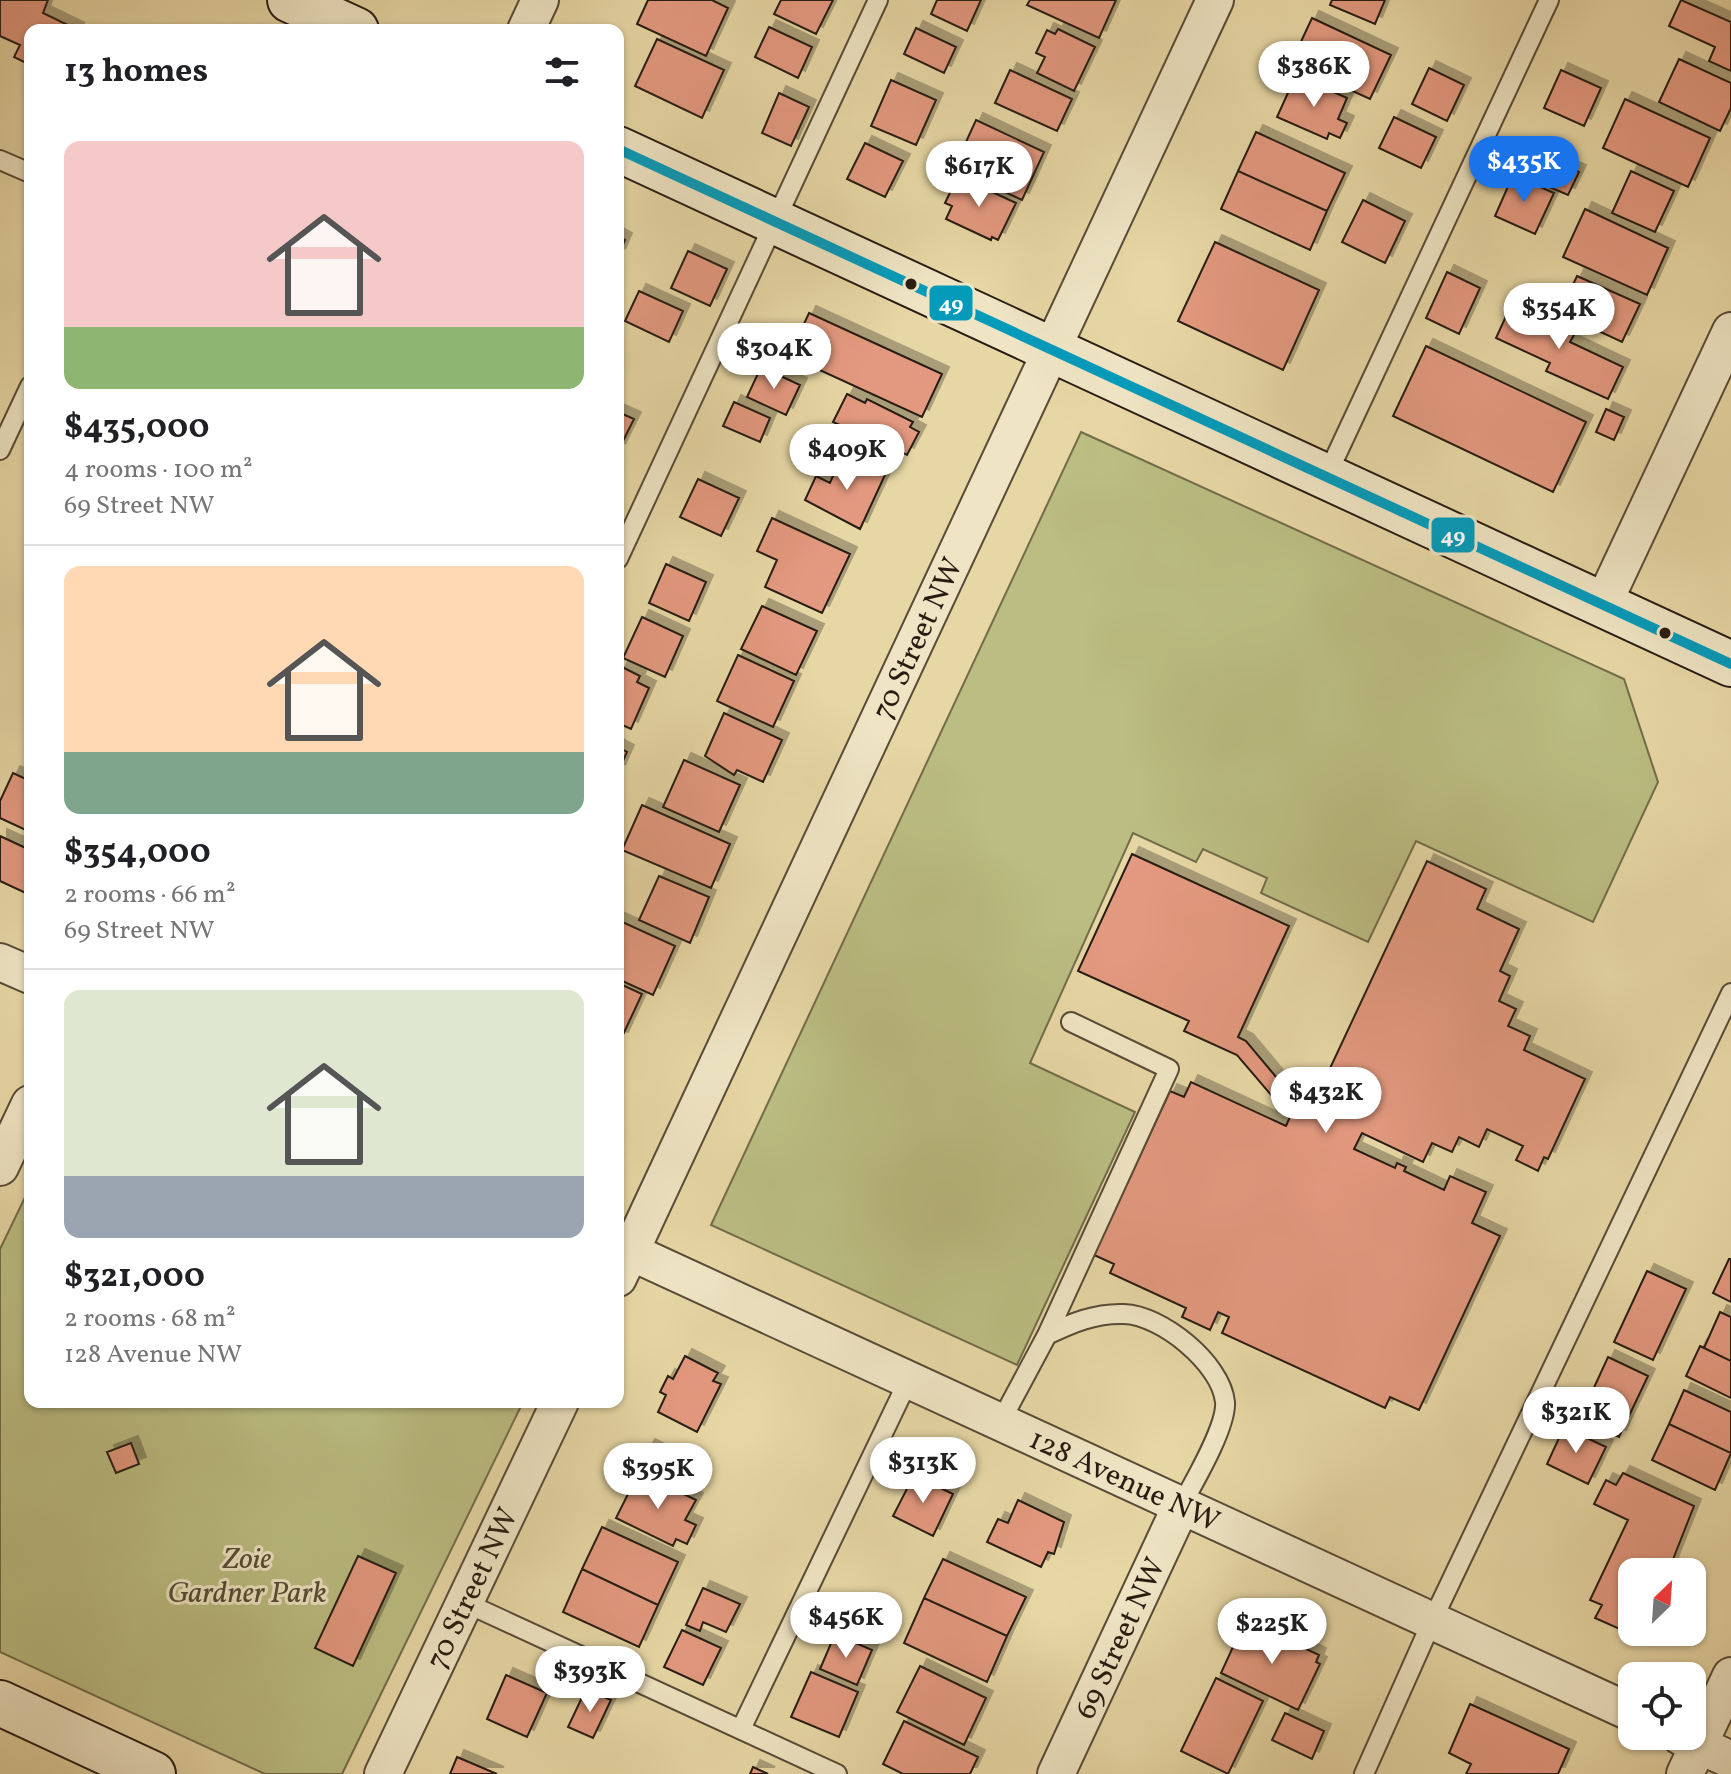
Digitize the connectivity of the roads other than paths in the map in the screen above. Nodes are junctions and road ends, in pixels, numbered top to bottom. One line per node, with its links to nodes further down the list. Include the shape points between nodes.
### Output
1 (290, 0): 6 (street)
2 (540, 0): 7 (street)
3 (878, 0): 11 (lane)
4 (1215, 0): 13 (street, 70 Street NW)
5 (1549, 0): 16 (lane)
6 (343, 24)
7 (529, 24)
8 (624, 152): 11 (street)
9 (0, 160): 10 (lane)
10 (24, 170)
11 (775, 221): 13 (street); 17 (lane)
12 (1731, 331): 18 (street)
13 (1051, 347): 16 (street); 26 (street, 70 Street NW)
14 (24, 399): 15 (lane)
15 (0, 450)
16 (1327, 475): 18 (street)
17 (624, 546)
18 (1603, 604): 19 (street)
19 (1731, 664)
20 (0, 962): 21 (street)
21 (24, 972)
22 (1731, 993): 34 (lane)
23 (1071, 1022): 28 (lane, via 1169,1069)
24 (24, 1117): 25 (street)
25 (0, 1167)
26 (624, 1254)
27 (624, 1259): 29 (street, 128 Avenue NW)
28 (1047, 1335): 31 (lane); 32 (lane, via 1083,1318 1126,1313 1180,1336 1212,1368 1225,1403 1209,1455)
29 (909, 1379): 31 (street, 128 Avenue NW); 38 (lane)
30 (557, 1408): 33 (street, 70 Street NW)
31 (1001, 1421): 32 (street, 128 Avenue NW)
32 (1182, 1504): 34 (street, 128 Avenue NW); 44 (street, 69 Street NW)
33 (466, 1603): 38 (lane); 42 (street, 70 Street NW)
34 (1433, 1619): 37 (street, 128 Avenue NW); 45 (lane)
35 (1731, 1676): 39 (street)
36 (0, 1703): 40 (street)
37 (1618, 1706)
38 (741, 1729): 43 (lane)
39 (1699, 1754)
40 (105, 1764): 41 (street)
41 (153, 1774)
42 (383, 1774)
43 (837, 1774)
44 (1056, 1774)
45 (1364, 1774)

